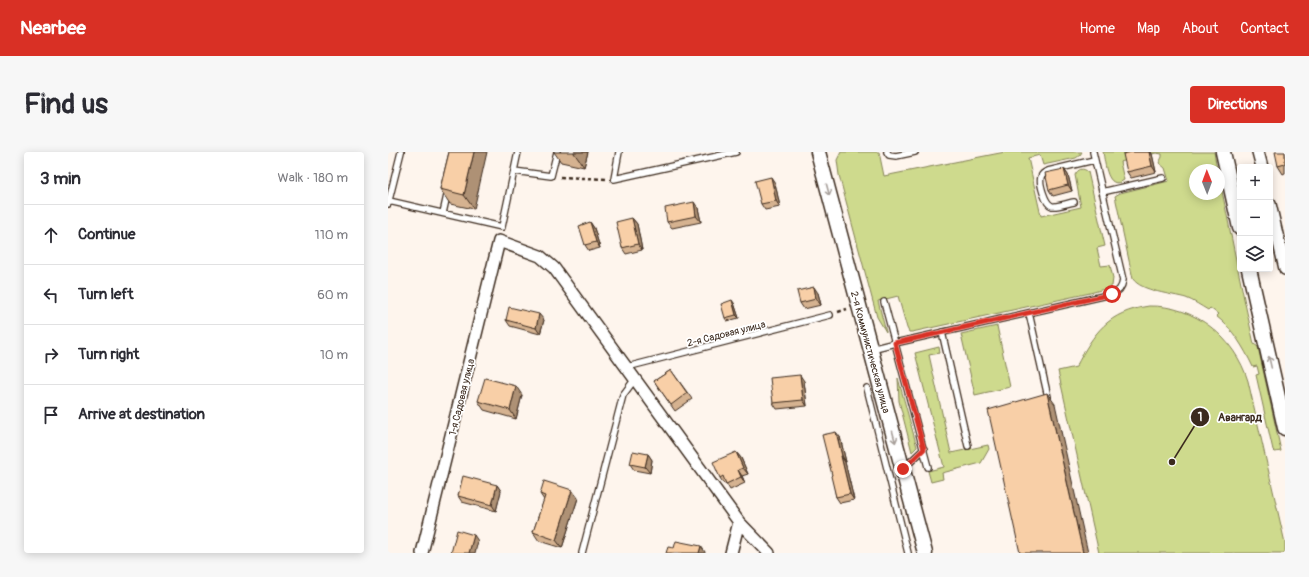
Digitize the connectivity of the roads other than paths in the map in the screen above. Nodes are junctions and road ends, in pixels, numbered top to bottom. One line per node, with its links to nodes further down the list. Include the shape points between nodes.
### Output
1 (400, 152): 18 (lane)
2 (518, 152): 14 (lane)
3 (557, 152): 14 (lane, via 551,176)
4 (619, 152): 5 (lane, via 614,179)
5 (736, 152)
6 (818, 152): 30 (street, 2-я Коммунистическая улица, one-way to 30)
7 (887, 152): 8 (lane, via 893,156)
8 (915, 152)
9 (1093, 152): 12 (lane)
10 (1223, 152): 22 (street)
11 (1258, 152): 13 (street)
12 (1094, 160): 17 (lane); 19 (lane, via 1048,171 1041,176 1048,204 1056,206)
13 (1261, 164)
14 (514, 171): 20 (lane, via 502,227)
15 (1163, 178): 17 (lane)
16 (450, 183): 20 (lane)
17 (1102, 192): 26 (lane, via 1123,280 1122,287 1112,294)
18 (388, 202): 20 (lane)
19 (1074, 202)
20 (443, 213)
21 (1273, 213): 23 (street)
22 (1237, 215)
23 (1285, 269)
24 (1250, 272): 35 (street, one-way to 24)
25 (884, 302): 29 (lane)
26 (1028, 313): 28 (lane); 34 (lane)
27 (830, 315): 31 (lane, 2-я Садовая улица)
28 (942, 332): 29 (lane); 36 (lane)
29 (895, 343): 30 (lane); 37 (lane)
30 (870, 349): 39 (street, 2-я Коммунистическая улица, one-way to 39)
31 (627, 367): 32 (street); 41 (street, 1-я Садовая улица, via 554,268 540,256 499,241)
32 (635, 380): 40 (street); 42 (lane, via 624,395)
33 (867, 388): 45 (lane)
34 (1048, 397)
35 (1285, 428)
36 (968, 446)
37 (924, 449): 38 (lane); 39 (lane)
38 (928, 467)
39 (903, 469): 46 (street, 2-я Коммунистическая улица)
40 (739, 522): 43 (street); 44 (street)
41 (422, 553)
42 (582, 553)
43 (731, 553)
44 (768, 553)
45 (908, 553)
46 (925, 553)

